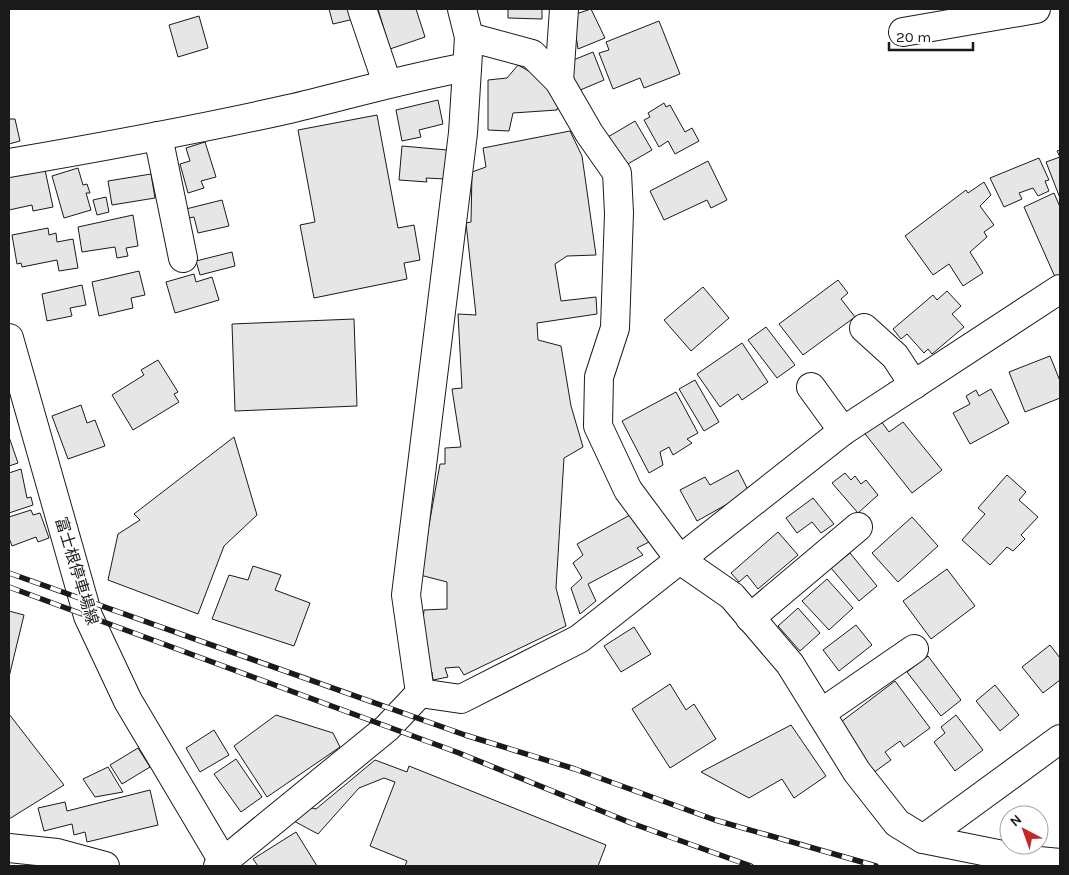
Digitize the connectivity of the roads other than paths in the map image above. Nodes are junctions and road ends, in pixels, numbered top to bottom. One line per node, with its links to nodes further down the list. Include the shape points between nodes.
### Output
1 (362, 9): 9 (street)
2 (462, 9): 6 (street)
3 (564, 9): 8 (street)
4 (1036, 9): 5 (street)
5 (903, 32)
6 (469, 37): 7 (street); 8 (street, via 532,54)
7 (466, 68): 9 (street); 23 (street, via 463,133 406,595)
8 (559, 81): 20 (street, via 617,173 619,213 615,328 599,377 598,426 628,490)
9 (386, 83): 10 (street, via 288,109)
10 (158, 136): 11 (street); 12 (street)
11 (9, 163)
12 (183, 258)
13 (1060, 289): 16 (street)
14 (864, 328): 16 (street, via 894,356)
15 (9, 338): 29 (street, 富士根停車場線, via 88,616 128,701)
16 (914, 385): 18 (street)
17 (811, 387): 18 (street)
18 (843, 431): 20 (street)
19 (858, 527): 21 (street)
20 (680, 560): 21 (street, via 732,596); 23 (street, via 580,639 461,699)
21 (750, 618): 24 (street, via 790,664)
22 (914, 649): 24 (street)
23 (420, 693): 29 (street, via 387,728)
24 (821, 713): 26 (street, via 857,772 896,823)
25 (1060, 739): 26 (street)
26 (923, 839): 28 (street, via 1028,860)
27 (9, 848): 30 (street, via 57,854)
28 (1060, 863)
29 (222, 865)
30 (105, 866)

